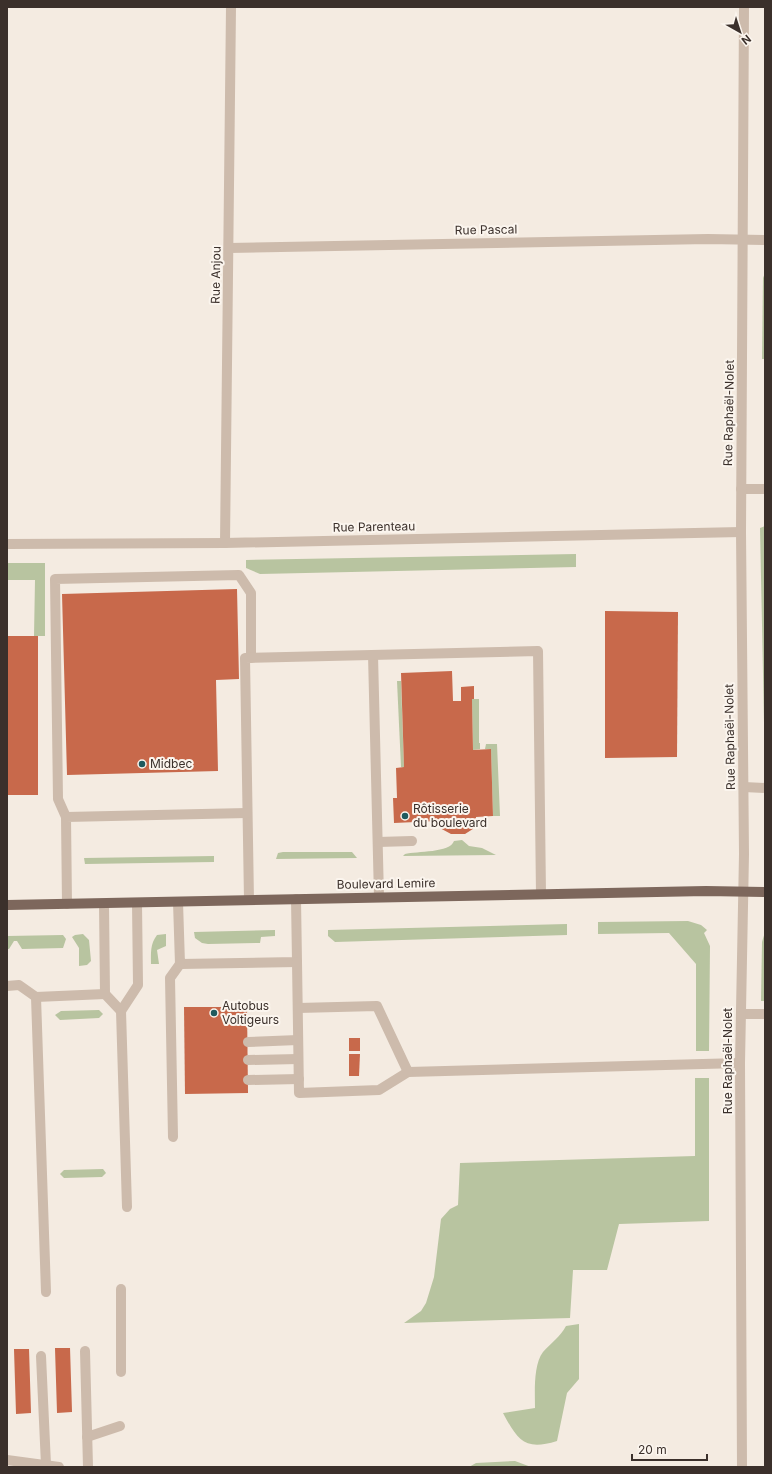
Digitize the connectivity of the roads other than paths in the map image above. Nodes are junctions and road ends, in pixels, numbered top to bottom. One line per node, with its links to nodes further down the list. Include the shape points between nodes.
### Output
1 (231, 7): 5 (street, Rue Anjou)
2 (744, 7): 3 (street, Rue Raphaël-Nolet)
3 (743, 239): 4 (street, Rue Pascal); 5 (street, Rue Pascal); 6 (street, Rue Raphaël-Nolet)
4 (765, 240)
5 (230, 248): 9 (street, Rue Anjou)
6 (741, 490): 7 (street); 8 (street, Rue Raphaël-Nolet)
7 (765, 490)
8 (741, 532): 9 (street, Rue Parenteau); 13 (street, Rue Raphaël-Nolet)
9 (226, 543): 10 (street, Rue Parenteau)
10 (7, 544)
11 (373, 655): 12 (street); 18 (street); 21 (street, via 538,651)
12 (251, 658): 15 (street, via 245,658); 16 (street, via 251,594 239,575 55,579 58,799)
13 (744, 787): 14 (street); 19 (street, Rue Raphaël-Nolet)
14 (765, 788)
15 (247, 812): 16 (street); 24 (street)
16 (66, 817): 27 (street)
17 (412, 841): 18 (street)
18 (378, 842): 22 (street)
19 (743, 892): 20 (main road, Boulevard Lemire); 21 (main road, Boulevard Lemire); 37 (street, Rue Raphaël-Nolet)
20 (765, 892)
21 (541, 894): 22 (main road, Boulevard Lemire)
22 (379, 898): 23 (main road, Boulevard Lemire)
23 (296, 899): 24 (main road, Boulevard Lemire); 30 (street)
24 (249, 900): 25 (main road, Boulevard Lemire)
25 (178, 902): 26 (main road, Boulevard Lemire); 31 (street)
26 (137, 903): 28 (main road, Boulevard Lemire); 36 (street, via 138,985)
27 (67, 904): 28 (main road, Boulevard Lemire); 29 (main road, Boulevard Lemire)
28 (104, 904): 33 (street)
29 (7, 905)
30 (297, 962): 31 (street); 35 (street)
31 (180, 964): 47 (street, via 170,978)
32 (7, 986): 34 (street, via 19,986)
33 (105, 994): 34 (street); 36 (street)
34 (36, 997): 50 (street)
35 (298, 1008): 39 (street); 44 (street, via 377,1006)
36 (121, 1011): 48 (street)
37 (741, 1014): 38 (street); 43 (street, Rue Raphaël-Nolet)
38 (765, 1014)
39 (298, 1040): 40 (street); 41 (street)
40 (248, 1042)
41 (298, 1059): 42 (street); 45 (street)
42 (248, 1060)
43 (740, 1063): 44 (street); 60 (street, Rue Raphaël-Nolet)
44 (408, 1072): 45 (street, via 379,1090 299,1093)
45 (298, 1079): 46 (street)
46 (248, 1080)
47 (173, 1137)
48 (127, 1207)
49 (121, 1289): 53 (street)
50 (46, 1292)
51 (85, 1351): 55 (street)
52 (41, 1356): 57 (street)
53 (121, 1372)
54 (120, 1426): 55 (street)
55 (87, 1437): 59 (street)
56 (7, 1460): 57 (street)
57 (46, 1465): 58 (street)
58 (59, 1467)
59 (88, 1467)
60 (742, 1467)

